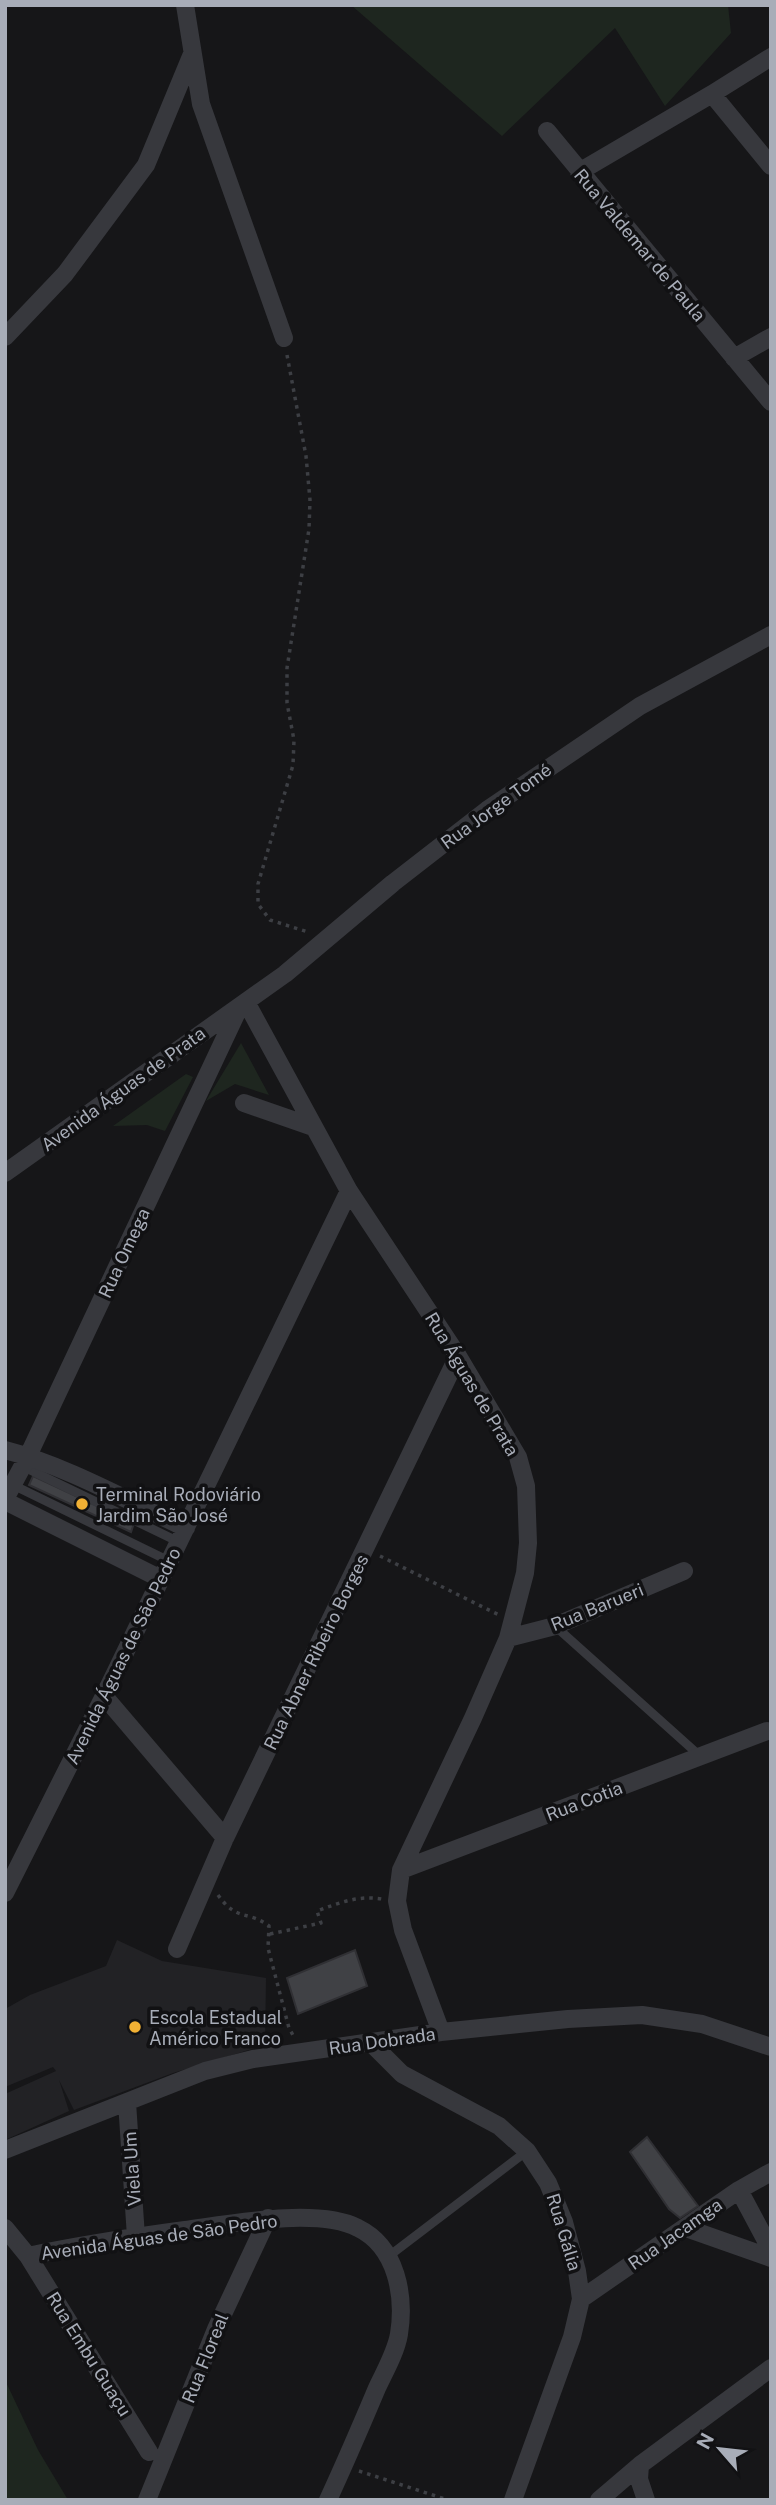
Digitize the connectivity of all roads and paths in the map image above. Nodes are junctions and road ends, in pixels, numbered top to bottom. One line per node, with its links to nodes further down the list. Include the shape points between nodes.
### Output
1 (185, 5): 2 (street)
2 (193, 54): 8 (street, via 146,165 65,275); 10 (street, via 201,104)
3 (770, 58): 4 (street)
4 (712, 94): 6 (street); 7 (street)
5 (547, 131): 7 (street, Rua Valdemar de Paula)
6 (771, 166)
7 (579, 172): 11 (street, Rua Valdemar de Paula)
8 (5, 337)
9 (771, 337): 11 (street)
10 (284, 338): 14 (path, via 306,456 309,529 288,668 293,765 258,884 258,904 270,920)
11 (734, 358): 12 (street, Rua Valdemar de Paula)
12 (771, 402)
13 (771, 635): 14 (street, Rua Jorge Tomé, via 640,706 487,810)
14 (327, 938): 15 (street, Rua Jorge Tomé)
15 (243, 1003): 17 (street, Rua Águas de Prata); 18 (street, Avenida Águas de Prata); 22 (street, Rua Omega)
16 (244, 1103): 17 (street)
17 (313, 1127): 19 (street, Rua Águas de Prata)
18 (5, 1173)
19 (349, 1191): 20 (street, Rua Águas de Prata); 24 (street, Avenida Águas de São Pedro)
20 (458, 1356): 25 (street, Rua Abner Ribeiro Borges); 30 (street, Rua Águas de Prata, via 518,1457 526,1486 525,1573)
21 (5, 1450): 22 (street)
22 (25, 1461): 23 (street, Rua Omega); 24 (street)
23 (8, 1495): 26 (lane); 28 (street)
24 (182, 1535): 26 (street, Avenida Águas de São Pedro)
25 (366, 1548): 30 (path); 34 (street, Rua Abner Ribeiro Borges)
26 (169, 1561): 28 (street, Avenida Águas de São Pedro)
27 (684, 1571): 29 (street, Rua Barueri)
28 (161, 1579): 31 (street, Avenida Águas de São Pedro)
29 (555, 1626): 30 (street, Rua Barueri); 33 (lane)
30 (510, 1630): 35 (street, Rua Águas de Prata)
31 (104, 1696): 34 (street); 37 (street, Avenida Águas de São Pedro)
32 (767, 1731): 33 (street, Rua Cotia)
33 (701, 1758): 35 (street, Rua Cotia)
34 (225, 1838): 36 (street, Rua Abner Ribeiro Borges)
35 (401, 1870): 38 (street, Rua Águas de Prata)
36 (208, 1878): 39 (path, via 226,1907 264,1922 270,1926); 40 (street, Rua Abner Ribeiro Borges)
37 (5, 1893)
38 (397, 1901): 39 (path, via 347,1900 317,1912 321,1923); 41 (street, Rua Águas de Prata, via 403,1930)
39 (270, 1934): 44 (path, via 268,1948 289,2028)
40 (177, 1950)
41 (441, 2032): 42 (street, Rua Dobrada); 43 (street, Rua Dobrada, via 642,2015 702,2024)
42 (371, 2043): 44 (street, Rua Dobrada); 47 (street, Rua Gália, via 402,2074 499,2126)
43 (771, 2047)
44 (304, 2052): 45 (street, Rua Dobrada, via 205,2071)
45 (127, 2102): 46 (street, Rua Dobrada); 53 (street, Viela Um)
46 (5, 2150)
47 (527, 2151): 56 (lane); 58 (street, Rua Gália, via 548,2183 564,2222)
48 (771, 2172): 49 (street, Rua Jacamga)
49 (739, 2190): 52 (street, Rua Jacamga); 54 (street)
50 (268, 2218): 53 (street, Avenida Águas de São Pedro); 56 (street, Avenida Águas de São Pedro, via 349,2224 374,2239); 63 (street, Rua Floreal, via 216,2329)
51 (5, 2228): 55 (street, Avenida Águas de São Pedro)
52 (686, 2228): 57 (street); 58 (street, Rua Jacamga)
53 (136, 2237): 55 (street, Avenida Águas de São Pedro)
54 (771, 2250)
55 (28, 2256): 60 (street, Rua Embu Guaçu)
56 (389, 2256): 62 (street, via 401,2302 398,2337)
57 (771, 2258)
58 (581, 2299): 66 (street, Rua Gália)
59 (771, 2368): 61 (street)
60 (149, 2452)
61 (640, 2465): 67 (street); 68 (street)
62 (344, 2466): 64 (street); 65 (path)
63 (147, 2500)
64 (328, 2500)
65 (448, 2500)
66 (513, 2500)
67 (599, 2500)
68 (646, 2500)

